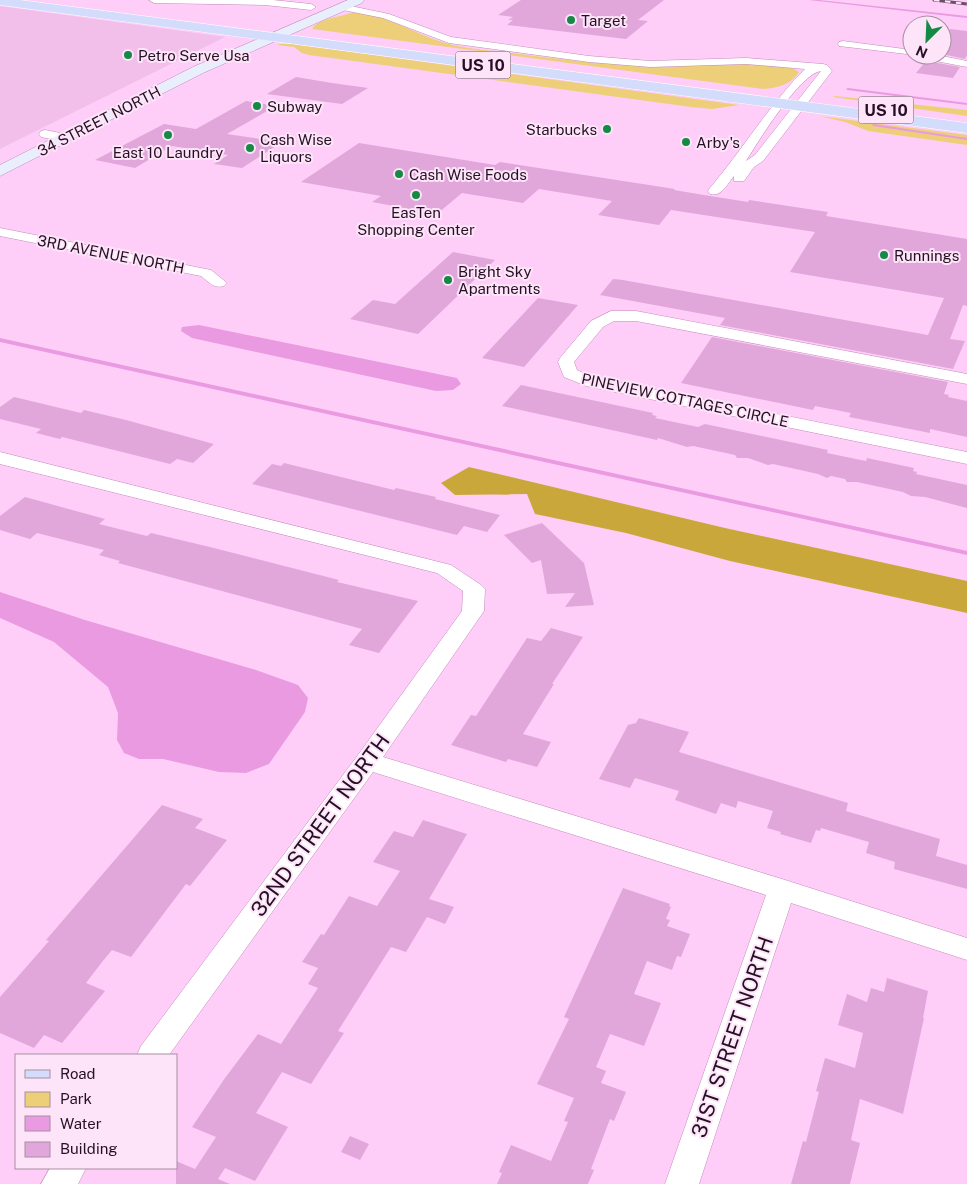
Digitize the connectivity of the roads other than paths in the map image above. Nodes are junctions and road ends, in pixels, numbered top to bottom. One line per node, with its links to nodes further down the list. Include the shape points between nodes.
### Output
1 (50, 0): 9 (main road, US 10)
2 (154, 0): 6 (street, via 265,2)
3 (328, 0): 6 (main road)
4 (358, 0): 7 (main road)
5 (0, 1): 9 (main road, US 10)
6 (311, 7): 9 (main road)
7 (341, 7): 8 (main road); 12 (street, via 386,16 450,40 580,58 650,64)
8 (285, 31): 9 (main road); 15 (main road, US 10)
9 (260, 33): 15 (main road, US 10); 19 (main road); 20 (main road, 34 STREET NORTH, via 198,70)
10 (852, 33): 12 (street)
11 (902, 53): 12 (street)
12 (833, 56): 15 (street, via 810,70); 16 (street, via 827,71)
13 (952, 61): 14 (street)
14 (967, 64)
15 (782, 100): 16 (main road, US 10); 16 (street, via 751,141 721,192 760,158)
16 (802, 103): 17 (main road, US 10); 18 (main road, US 10)
17 (967, 120)
18 (967, 128)
19 (45, 134): 20 (street); 21 (main road)
20 (66, 138): 22 (main road, 34 STREET NORTH)
21 (0, 156)
22 (0, 171)
23 (0, 232): 24 (street, 3RD AVENUE NORTH, via 206,273)
24 (220, 283)
25 (967, 379): 27 (street, PINEVIEW COTTAGES CIRCLE, via 636,316 611,316 597,324 566,362 570,373 586,381)
26 (0, 458): 28 (street, 32ND STREET NORTH, via 444,569 474,589 473,611)
27 (967, 458)
28 (367, 761): 29 (street); 31 (street, 32ND STREET NORTH)
29 (782, 889): 30 (street); 34 (street, 31ST STREET NORTH)
30 (967, 949)
31 (153, 1054)
32 (69, 1169): 33 (street)
33 (58, 1184)
34 (682, 1184)

